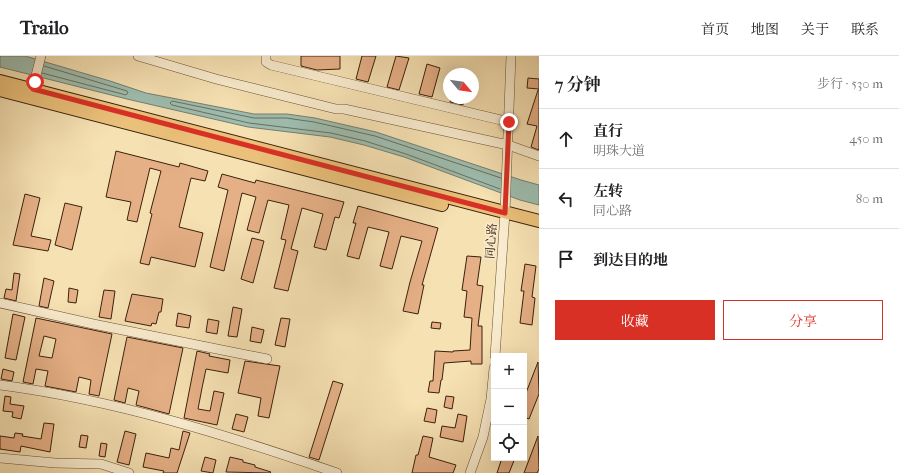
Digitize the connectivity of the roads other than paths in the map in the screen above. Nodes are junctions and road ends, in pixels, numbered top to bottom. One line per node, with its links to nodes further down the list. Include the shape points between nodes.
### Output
1 (41, 56): 7 (street)
2 (138, 56): 9 (street, via 216,79 329,107)
3 (266, 56): 8 (street, via 266,62 271,65)
4 (511, 56): 8 (street, 同心路)
5 (0, 81): 7 (main road)
6 (0, 90): 7 (main road)
7 (33, 90): 11 (main road)
8 (509, 122): 9 (street, 同心路)
9 (508, 145): 10 (street); 11 (street, 同心路)
10 (539, 156)
11 (504, 217): 12 (main road); 13 (main road); 15 (street, 同心路)
12 (539, 221)
13 (539, 229)
14 (0, 303): 16 (street)
15 (495, 353)
16 (267, 359)
17 (0, 385): 21 (street, via 103,403 260,446)
18 (492, 389): 22 (street, via 483,437)
19 (0, 458): 20 (street, via 101,464)
20 (129, 473)
21 (336, 473)
22 (470, 473)

